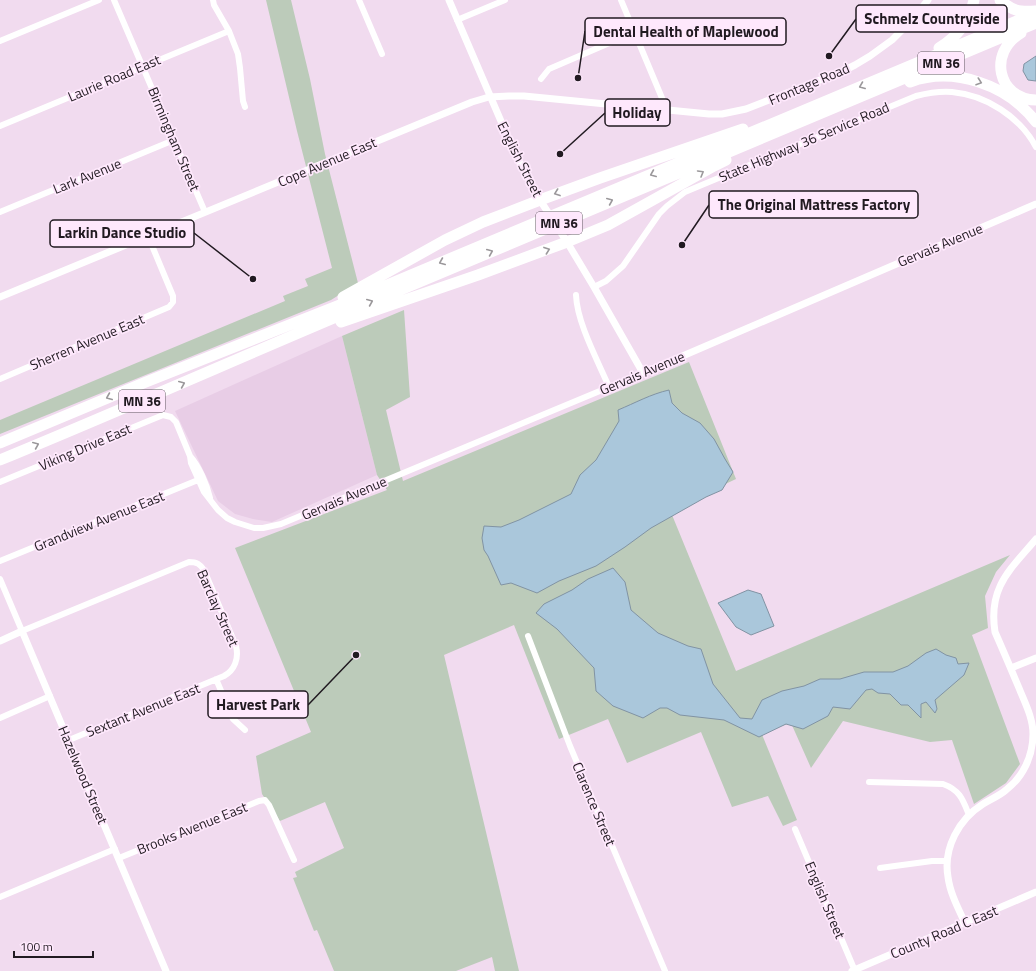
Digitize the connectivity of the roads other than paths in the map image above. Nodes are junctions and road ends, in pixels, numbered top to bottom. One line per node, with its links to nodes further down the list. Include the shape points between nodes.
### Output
1 (100, 0): 16 (street)
2 (114, 0): 18 (street, Birmingham Street)
3 (212, 0): 14 (street)
4 (358, 0): 17 (street)
5 (448, 0): 12 (street, English Street)
6 (505, 0): 12 (street)
7 (621, 0): 15 (street)
8 (928, 0): 26 (street, Frontage Road, via 892,40 870,56 842,71 759,105 735,112 709,114)
9 (974, 0): 19 (highway, via 966,23 953,39)
10 (1000, 0): 11 (highway, via 1018,11)
11 (1036, 12): 19 (highway, MN 36)
12 (457, 20): 21 (street, English Street)
13 (1036, 24): 22 (highway, via 1011,40 1004,51 1001,64 1003,78 1010,90 1022,98); 23 (highway, MN 36)
14 (229, 30): 18 (street, Laurie Road East); 24 (street, via 238,54)
15 (635, 32): 20 (street, via 549,69); 26 (street)
16 (0, 41)
17 (382, 54)
18 (143, 66): 29 (street, Laurie Road East); 30 (street, Birmingham Street)
19 (898, 71): 27 (highway, MN 36, one-way to 27)
20 (541, 79)
21 (489, 97): 26 (street, Cope Avenue East, via 524,96); 32 (street, English Street, via 515,154); 35 (street, Cope Avenue East, via 460,106)
22 (1036, 100)
23 (847, 102): 25 (highway, MN 36); 28 (highway, one-way to 28, via 922,78 947,76 985,84 1015,101)
24 (245, 107)
25 (835, 107): 37 (highway, one-way to 25, via 614,223 714,166); 41 (highway, MN 36, one-way to 25)
26 (667, 110)
27 (791, 115): 32 (highway, one-way to 32, via 645,162); 42 (highway, MN 36, one-way to 42)
28 (1036, 122)
29 (0, 126)
30 (174, 140): 34 (street, Lark Avenue); 35 (street, Birmingham Street)
31 (1036, 147): 38 (street, State Highway 36 Service Road, via 1017,123 1000,109 979,99 951,92 916,96 685,192 660,214 622,266)
32 (543, 203): 37 (street, English Street); 42 (highway, via 465,230 329,304)
33 (1036, 204): 43 (street, Gervais Avenue)
34 (0, 212)
35 (205, 212): 36 (street, Cope Avenue East)
36 (148, 236): 40 (street, Cope Avenue East); 44 (street, Sherren Avenue East, via 173,296 173,302 169,307)
37 (565, 238): 38 (street, English Street); 41 (highway, one-way to 37, via 478,274)
38 (594, 288): 43 (street, English Street)
39 (576, 295): 45 (street, via 576,304 586,333)
40 (0, 297)
41 (283, 340): 48 (highway, MN 36, one-way to 41)
42 (249, 341): 46 (highway, MN 36, one-way to 46)
43 (643, 373): 45 (street, Gervais Avenue)
44 (0, 379)
45 (609, 387): 51 (street, Gervais Avenue, via 281,524 263,528 245,526 227,518)
46 (0, 442)
47 (190, 456): 49 (street); 50 (street, Viking Drive East, via 176,422 171,416 163,415); 51 (street)
48 (0, 460)
49 (198, 480): 51 (street); 53 (street, Grandview Avenue East)
50 (0, 482)
51 (211, 501)
52 (1036, 539): 59 (street, via 1005,575 994,602 995,632)
53 (0, 562)
54 (0, 579): 55 (street, Hazelwood Street)
55 (22, 631): 57 (street); 60 (street, Barclay Street, via 189,562 198,563 204,570 236,646 238,657 234,668); 61 (street, Hazelwood Street)
56 (528, 636): 77 (street, Clarence Street, via 570,746)
57 (0, 641)
58 (1036, 658): 59 (street)
59 (1011, 668): 66 (street, via 1031,717 1031,754 1014,784)
60 (216, 679): 63 (street, via 234,719); 64 (street, Sextant Avenue East)
61 (50, 696): 62 (street); 64 (street, Hazelwood Street)
62 (0, 718)
63 (245, 730)
64 (69, 740): 68 (street, Hazelwood Street)
65 (868, 782): 66 (street, via 949,786 959,794)
66 (969, 815): 71 (street, via 954,837)
67 (796, 829): 78 (street, English Street)
68 (115, 849): 69 (street, Hazelwood Street); 74 (street, Brooks Avenue East)
69 (119, 858): 70 (street, Brooks Avenue East, via 259,800 265,800); 76 (street, Hazelwood Street)
70 (294, 860)
71 (947, 861): 72 (street); 75 (street, via 949,885)
72 (880, 868)
73 (1036, 892): 75 (street, County Road C East)
74 (0, 897)
75 (964, 923): 78 (street, County Road C East)
76 (166, 971)
77 (665, 971)
78 (854, 971)

